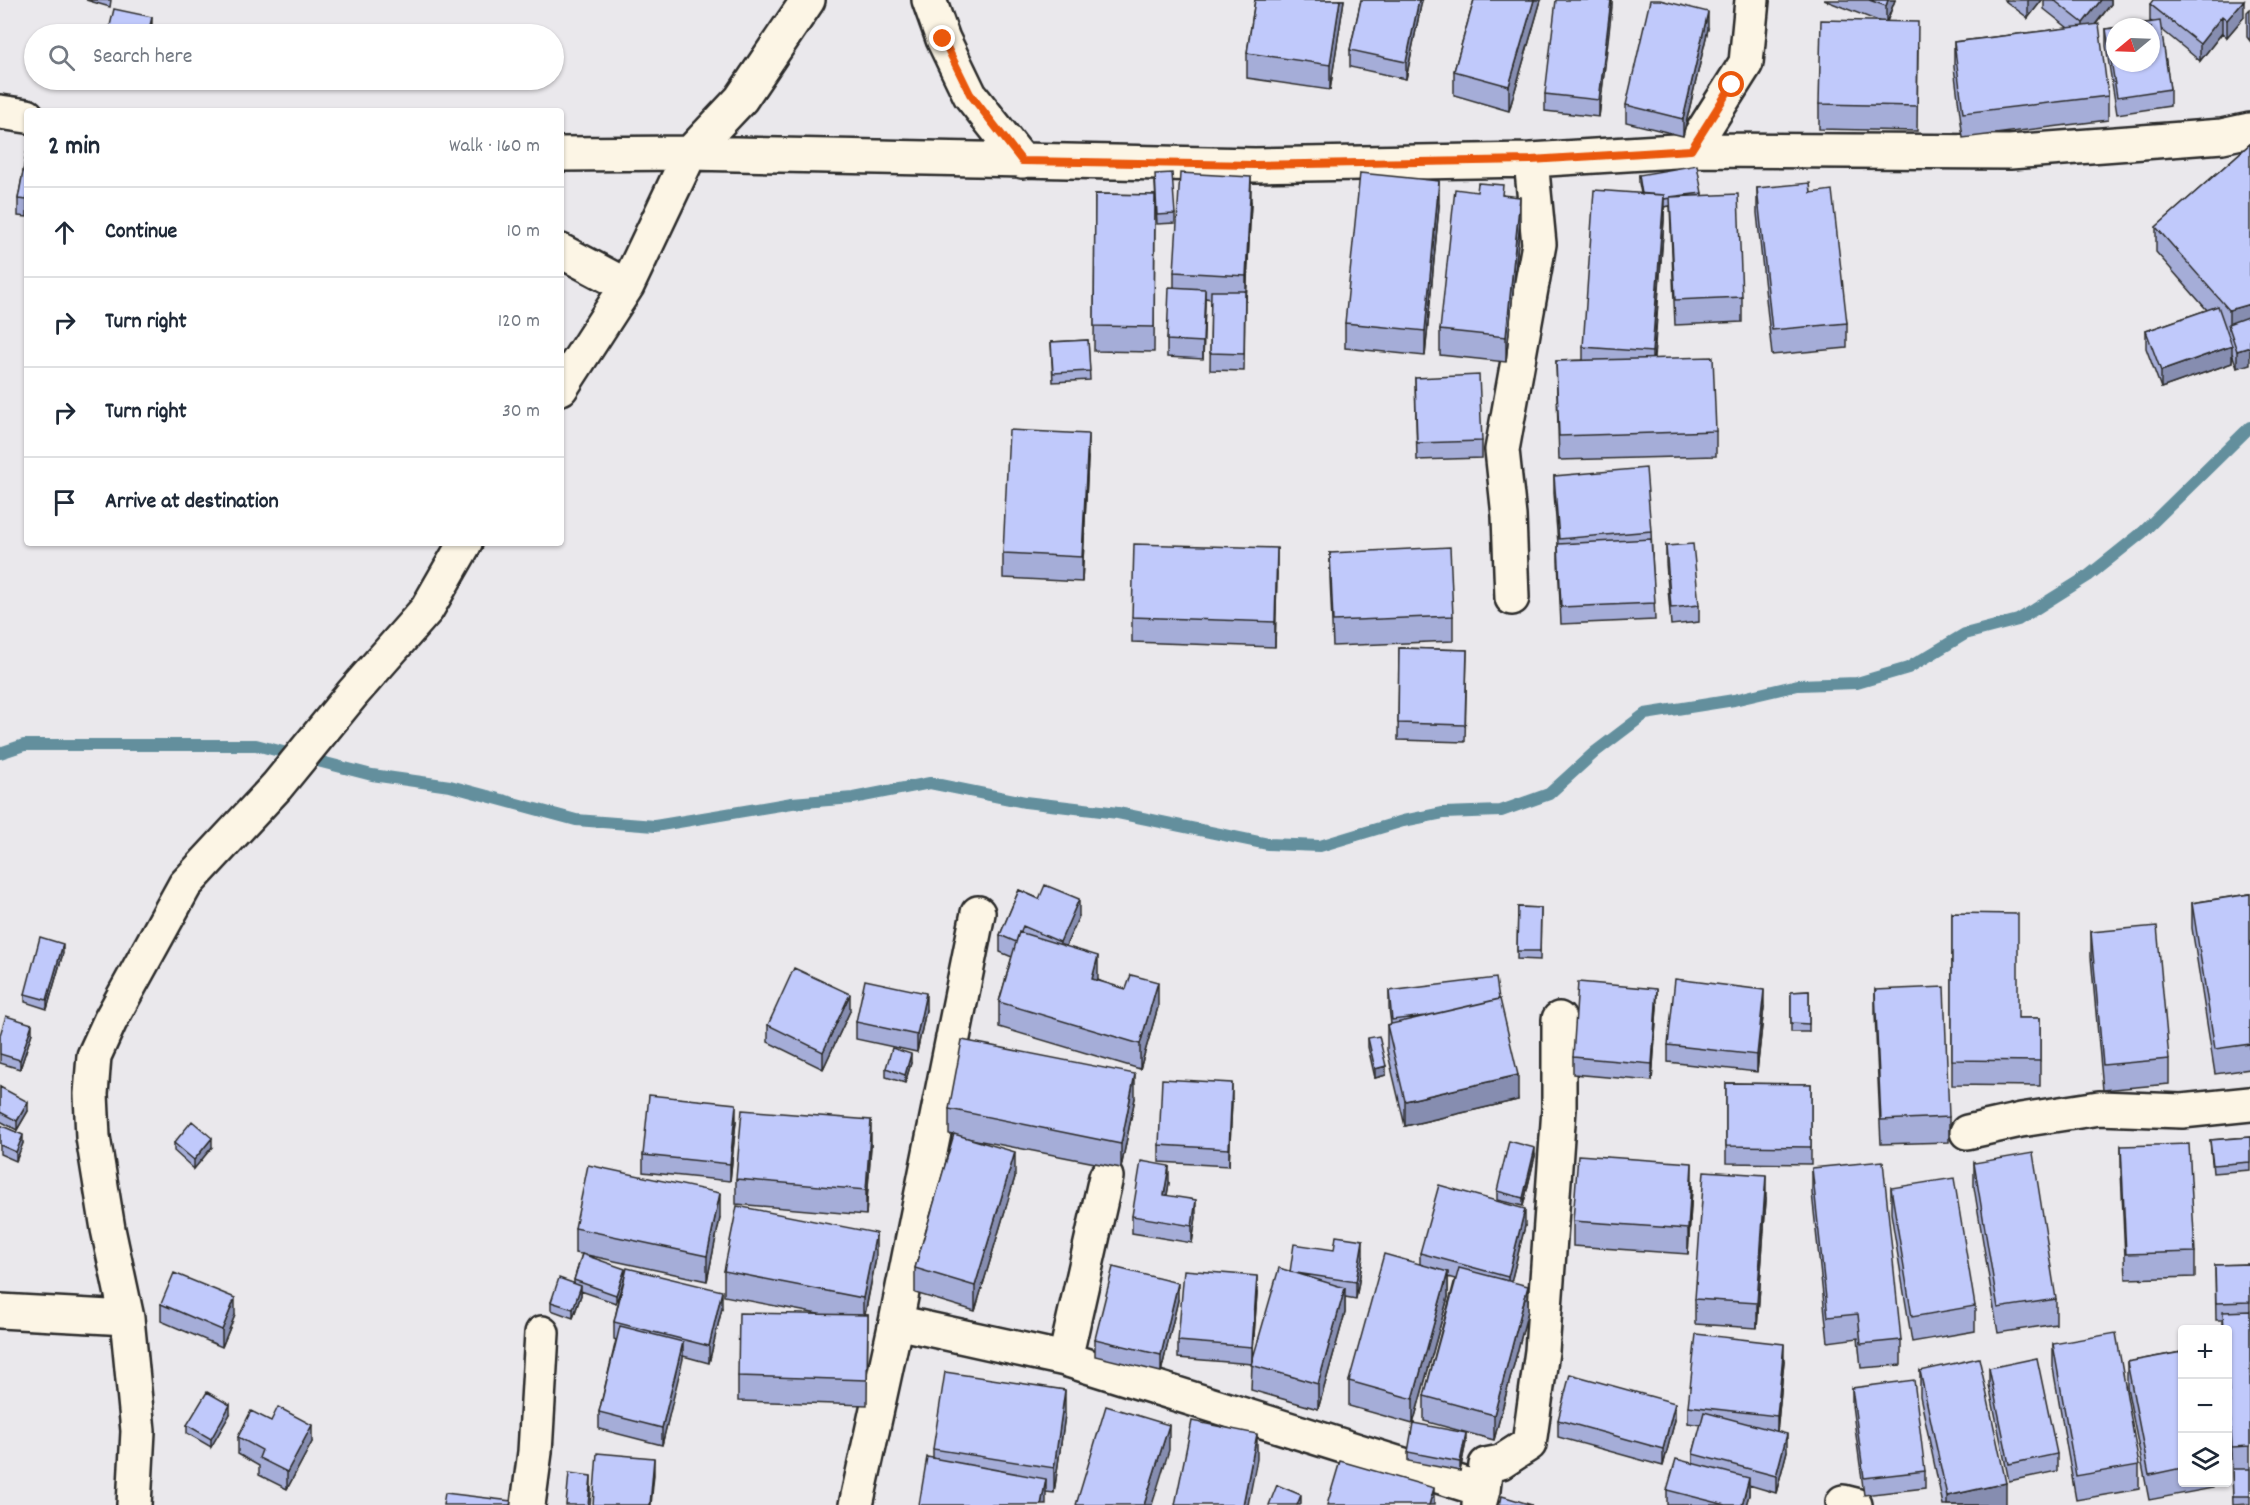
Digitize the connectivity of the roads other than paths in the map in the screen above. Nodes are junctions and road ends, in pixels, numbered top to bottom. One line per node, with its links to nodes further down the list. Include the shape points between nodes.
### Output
1 (808, 0): 8 (street, via 741,99)
2 (929, 0): 11 (street, via 970,94)
3 (1752, 0): 7 (street, via 1746,63)
4 (0, 112): 5 (street)
5 (24, 116)
6 (2250, 130): 7 (street, via 2222,136 2010,152)
7 (1691, 150): 10 (street)
8 (690, 153): 9 (street); 11 (street); 13 (street)
9 (564, 154)
10 (1531, 160): 11 (street, via 1255,165); 16 (street, via 1539,244 1502,450)
11 (1022, 161)
12 (564, 253): 13 (street)
13 (627, 286): 14 (street)
14 (564, 383)
15 (463, 546): 23 (street, via 427,609 277,786 185,885 94,1056 93,1137)
16 (1512, 598)
17 (978, 913): 24 (street)
18 (1559, 1019): 27 (street, via 1558,1109 1542,1351 1529,1444 1501,1462 1486,1465)
19 (2250, 1104): 20 (street, via 2182,1111 2099,1108)
20 (1967, 1132)
21 (1106, 1177): 26 (street)
22 (0, 1311): 23 (street)
23 (127, 1318): 28 (street, via 138,1431)
24 (896, 1322): 26 (street); 30 (street)
25 (542, 1333): 29 (street)
26 (1065, 1359): 27 (street)
27 (1481, 1497)
28 (134, 1505)
29 (528, 1505)
30 (856, 1505)

